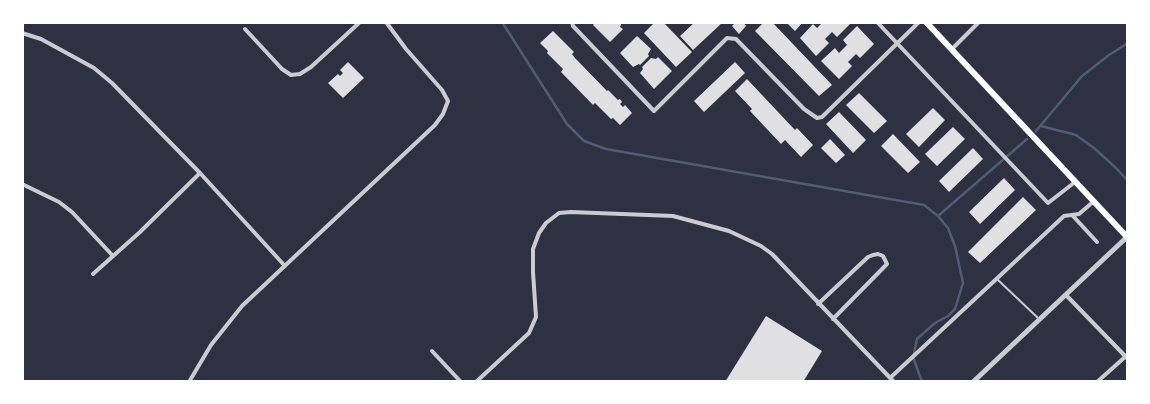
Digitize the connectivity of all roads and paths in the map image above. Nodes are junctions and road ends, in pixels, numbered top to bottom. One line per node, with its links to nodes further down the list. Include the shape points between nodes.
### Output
1 (360, 22): 8 (street, via 310,67 300,74 291,75)
2 (386, 22): 20 (street, via 442,90 448,101 446,107 435,125)
3 (572, 22): 10 (street, via 654,111 727,38 736,39 804,109 817,118 822,117)
4 (877, 22): 10 (street)
5 (919, 22): 10 (street)
6 (926, 22): 11 (main road)
7 (979, 22): 11 (street)
8 (245, 29)
9 (22, 33): 12 (street, via 41,39 94,68)
10 (897, 43): 13 (street, via 1048,202)
11 (952, 49): 13 (main road)
12 (200, 173): 19 (street); 20 (street)
13 (1074, 182): 15 (main road)
14 (22, 184): 19 (street, via 72,212)
15 (1093, 202): 16 (street); 17 (main road)
16 (1073, 216): 18 (street); 22 (street, via 1064,216)
17 (1127, 237): 23 (street)
18 (1097, 242)
19 (113, 256): 21 (street)
20 (285, 266): 30 (street, via 225,326)
21 (93, 274)
22 (997, 278): 26 (lane); 29 (street)
23 (1066, 295): 26 (street); 28 (street)
24 (818, 304): 25 (street); 25 (street, via 873,254 883,256 887,264); 32 (street, via 772,254 729,231 673,216 559,213 539,232 533,249 536,312 529,333)
25 (833, 319): 29 (street)
26 (1040, 319): 34 (street)
27 (432, 351): 31 (street)
28 (1126, 358): 35 (street)
29 (890, 378): 33 (street)
30 (189, 382)
31 (461, 382)
32 (476, 382)
33 (894, 382)
34 (973, 382)
35 (1097, 382)

